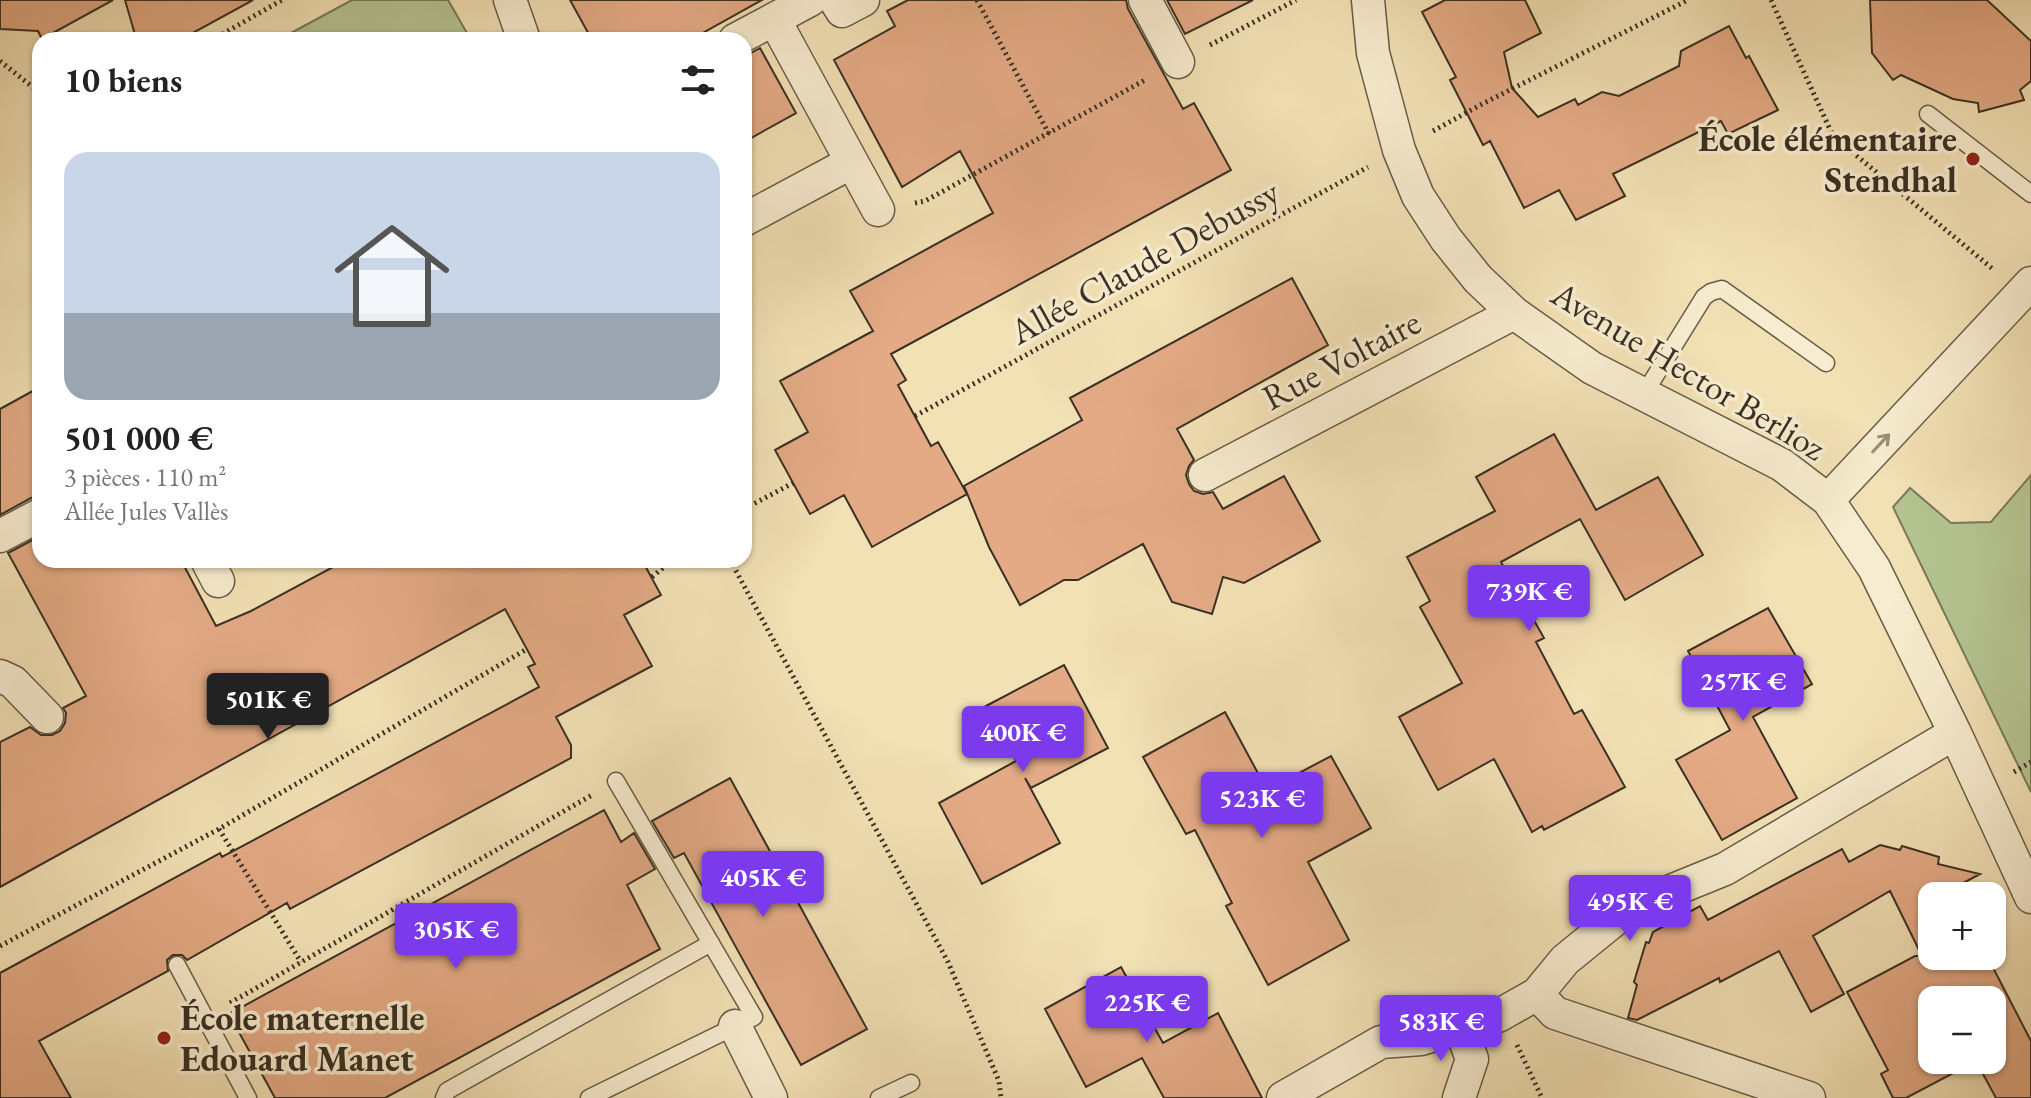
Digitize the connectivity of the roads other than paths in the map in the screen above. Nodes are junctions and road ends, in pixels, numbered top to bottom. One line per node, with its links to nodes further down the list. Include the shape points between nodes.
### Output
1 (510, 0): 8 (street)
2 (810, 0): 7 (street)
3 (835, 0): 4 (street, via 842,11)
4 (863, 0)
5 (1145, 0): 10 (street)
6 (1368, 0): 17 (street, Avenue Hector Berlioz, via 1373,53 1399,150 1418,196 1478,279)
7 (774, 19): 9 (street); 12 (street)
8 (521, 32)
9 (750, 32)
10 (1178, 62)
11 (1928, 114): 13 (lane)
12 (852, 162): 14 (street); 15 (street)
13 (2031, 194)
14 (878, 210)
15 (752, 216)
16 (2026, 288): 21 (street, one-way to 16)
17 (1514, 313): 19 (street, Avenue Hector Berlioz, via 1592,368); 20 (street, Rue Voltaire)
18 (1826, 363): 19 (lane, via 1722,289 1704,297)
19 (1644, 394): 21 (street, Avenue Hector Berlioz, via 1782,465)
20 (1205, 475)
21 (1828, 500): 26 (street, Avenue Hector Berlioz, via 1874,568)
22 (32, 519): 23 (street)
23 (0, 536)
24 (0, 676): 25 (street, via 13,682)
25 (47, 717)
26 (1955, 733): 28 (street, Avenue Hector Berlioz); 31 (street, via 1725,869 1629,908 1565,960)
27 (616, 781): 29 (lane)
28 (2031, 897)
29 (711, 943): 32 (lane); 36 (lane, via 447,1091)
30 (177, 965): 35 (lane)
31 (1537, 994): 33 (street, via 1498,1016); 42 (street, via 1555,1013)
32 (744, 1022): 37 (lane); 38 (street)
33 (1460, 1027): 40 (street, via 1421,1039 1381,1042); 41 (street, via 1472,1059)
34 (911, 1083): 39 (lane)
35 (248, 1098)
36 (444, 1098)
37 (589, 1098)
38 (771, 1098)
39 (879, 1098)
40 (1283, 1098)
41 (1459, 1098)
42 (1809, 1098)

